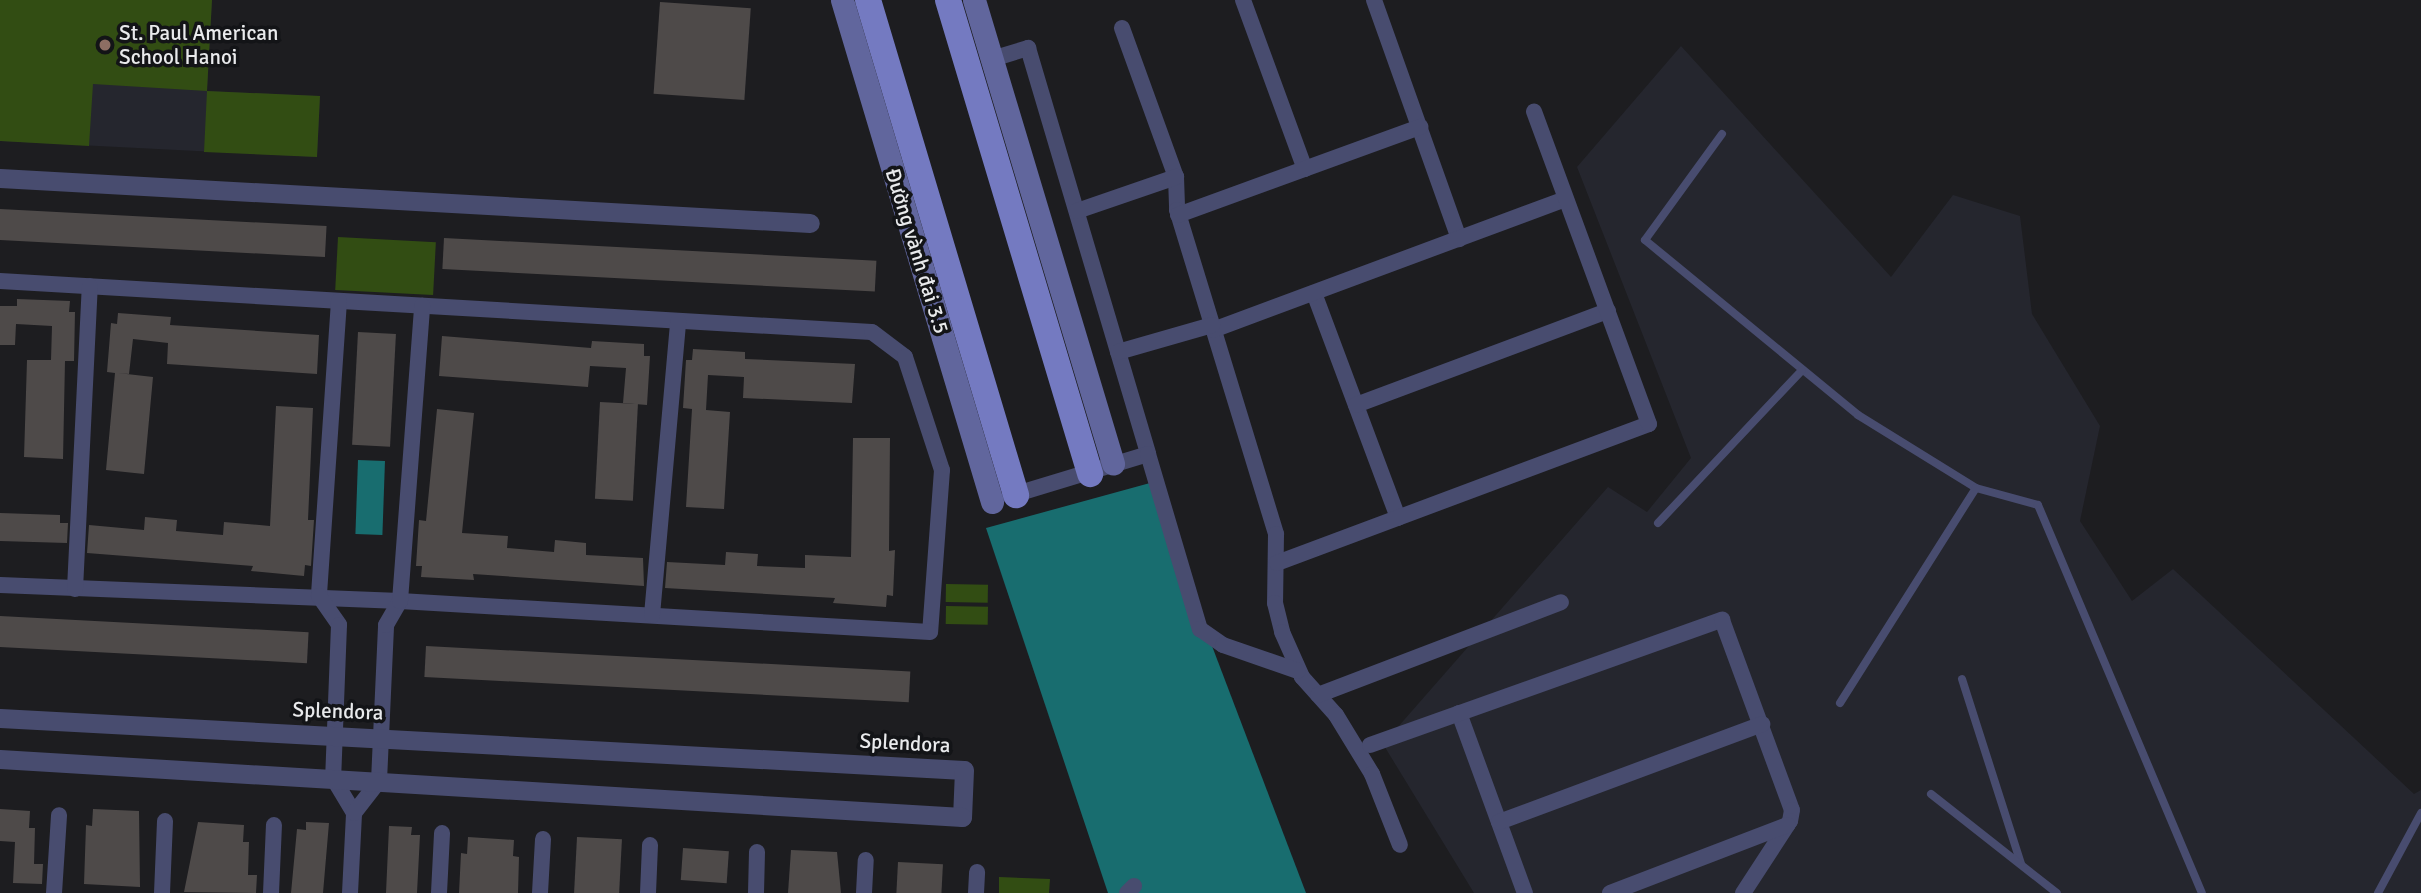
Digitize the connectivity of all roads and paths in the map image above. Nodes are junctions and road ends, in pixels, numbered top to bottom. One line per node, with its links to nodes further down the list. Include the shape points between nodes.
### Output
1 (842, 0): 34 (main road, Đường vành đai 3.5)
2 (868, 0): 34 (main road, Đường vành đai 3.5)
3 (948, 0): 32 (main road)
4 (974, 0): 8 (main road)
5 (1243, 0): 12 (street)
6 (1374, 0): 10 (street)
7 (1122, 28): 13 (street)
8 (992, 58): 16 (street, via 1028,48); 32 (main road)
9 (1534, 112): 15 (street)
10 (1420, 127): 12 (street); 19 (street)
11 (1722, 134): 29 (lane, via 1644,240)
12 (1306, 169): 17 (street)
13 (1176, 177): 16 (street); 17 (street)
14 (0, 178): 18 (street)
15 (1565, 199): 19 (street); 25 (street)
16 (1077, 211): 28 (street)
17 (1178, 215): 27 (street)
18 (810, 223)
19 (1459, 239): 22 (street)
20 (0, 281): 21 (street)
21 (90, 286): 23 (street); 39 (street)
22 (1314, 293): 27 (street); 30 (street)
23 (340, 301): 24 (street); 40 (street)
24 (422, 306): 26 (street); 41 (street)
25 (1608, 311): 30 (street); 35 (street, via 1649,424)
26 (678, 321): 43 (street); 43 (street, via 872,332 905,357 942,470 930,632)
27 (1212, 328): 28 (street); 37 (street, via 1276,534)
28 (1118, 352): 31 (street)
29 (1801, 372): 33 (lane, via 1858,415); 36 (lane)
30 (1356, 405): 35 (street)
31 (1148, 454): 32 (street); 44 (street, via 1200,629 1223,645)
32 (1102, 469): 34 (street)
33 (1976, 488): 47 (lane); 89 (lane, via 2038,505)
34 (1004, 498)
35 (1398, 518): 37 (street)
36 (1658, 523)
37 (1277, 563): 44 (street, via 1275,603)
38 (0, 585): 39 (street)
39 (75, 589): 40 (street)
40 (320, 598): 41 (street); 51 (street, via 340,625)
41 (400, 601): 43 (street); 52 (street, via 386,625)
42 (1561, 602): 46 (street)
43 (652, 615)
44 (1298, 671): 46 (street)
45 (1962, 679): 72 (lane)
46 (1318, 695): 69 (street, via 1336,715 1372,774)
47 (1840, 703)
48 (1459, 713): 50 (street, via 1722,620); 53 (street); 62 (street)
49 (0, 718): 51 (street, Splendora)
50 (1762, 724): 62 (street); 65 (street, via 1789,796 1792,816)
51 (334, 733): 52 (street, Splendora); 55 (street)
52 (381, 735): 56 (street); 56 (street, Splendora, via 964,770 962,817)
53 (1370, 745)
54 (0, 759): 55 (street, Splendora)
55 (333, 778): 56 (street, Splendora); 58 (street)
56 (379, 782): 58 (street)
57 (1931, 794): 72 (lane)
58 (354, 813): 78 (street)
59 (2421, 813): 63 (lane)
60 (59, 815): 75 (street)
61 (165, 821): 76 (street)
62 (1499, 822): 85 (street)
63 (2418, 824): 74 (lane)
64 (274, 825): 77 (street)
65 (1787, 825): 86 (street); 87 (street)
66 (442, 833): 79 (street)
67 (543, 839): 80 (street)
68 (650, 845): 81 (street)
69 (1400, 845)
70 (757, 852): 82 (street)
71 (866, 860): 83 (street)
72 (2021, 864): 88 (lane)
73 (977, 872): 84 (street)
74 (2381, 892)
75 (54, 893)
76 (162, 893)
77 (271, 893)
78 (350, 893)
79 (439, 893)
80 (540, 893)
81 (648, 893)
82 (756, 893)
83 (864, 893)
84 (976, 893)
85 (1525, 893)
86 (1610, 893)
87 (1743, 893)
88 (2057, 893)
89 (2202, 893)

